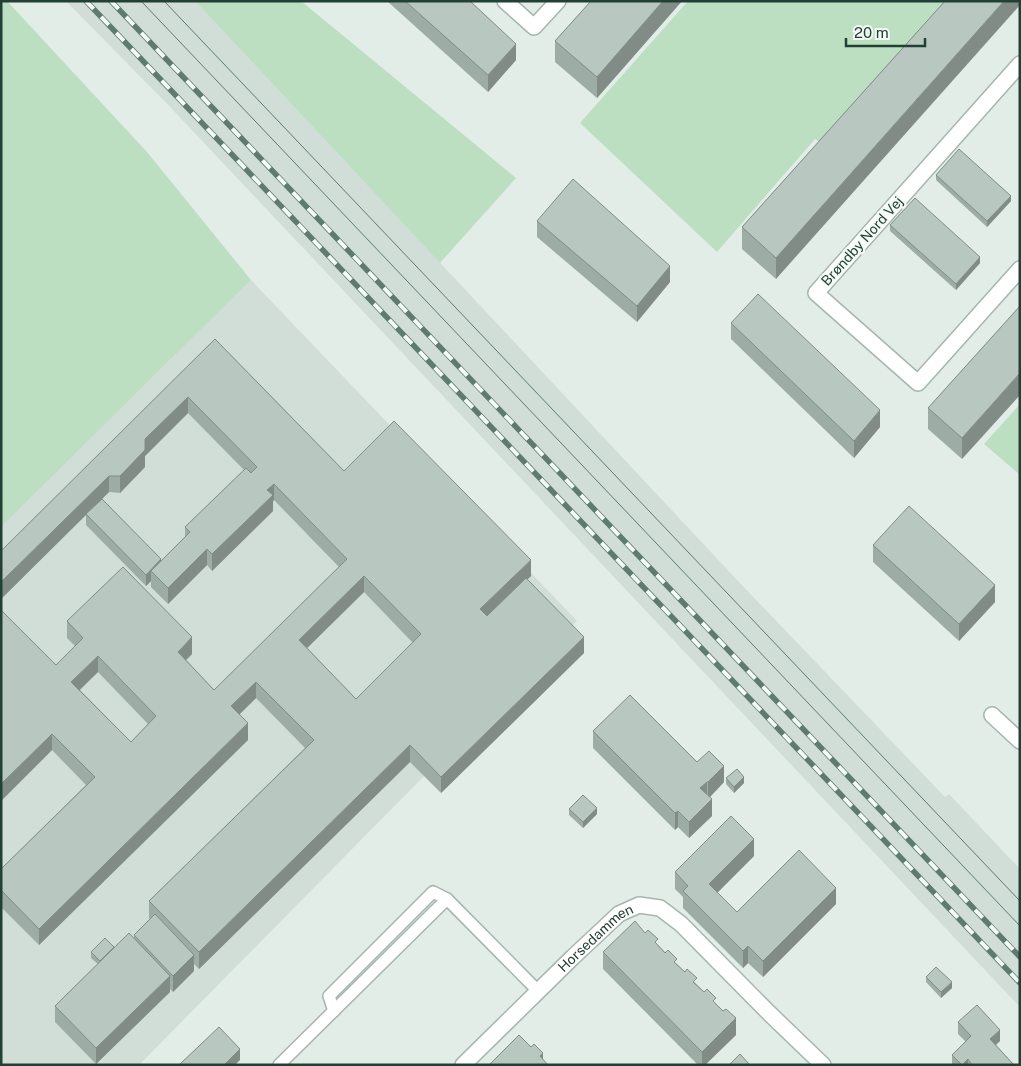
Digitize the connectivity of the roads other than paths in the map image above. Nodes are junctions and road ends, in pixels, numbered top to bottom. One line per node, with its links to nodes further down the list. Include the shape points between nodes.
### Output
1 (505, 1): 2 (street, via 534,27)
2 (558, 1)
3 (1020, 64): 4 (street, Brøndby Nord Vej, via 816,292 918,383)
4 (1020, 269)
5 (992, 716): 6 (street)
6 (1020, 741)
7 (538, 991): 8 (lane, via 447,899); 9 (street, Horsedammen); 10 (street, Horsedammen, via 619,914 639,905 660,908 681,924)
8 (279, 1065)
9 (463, 1065)
10 (823, 1065)

